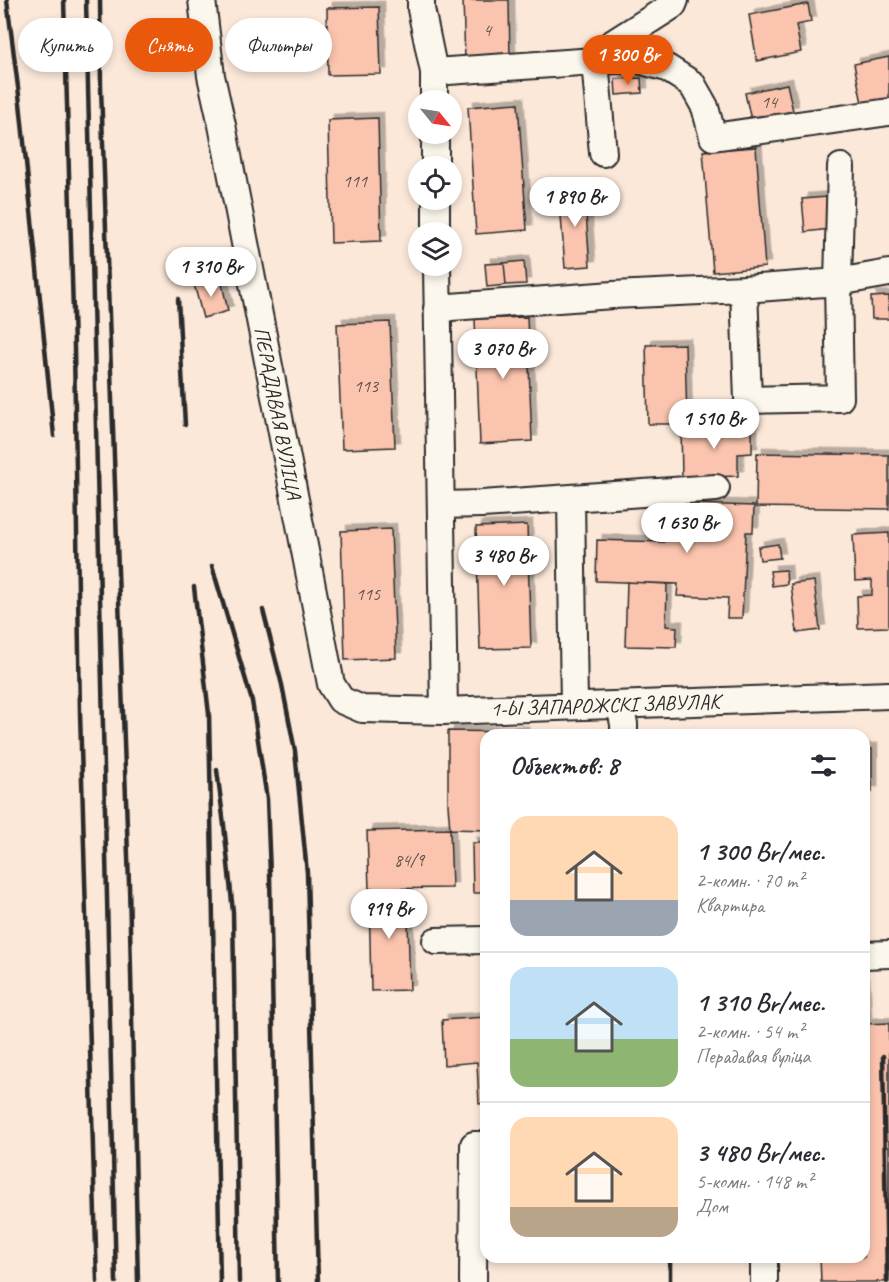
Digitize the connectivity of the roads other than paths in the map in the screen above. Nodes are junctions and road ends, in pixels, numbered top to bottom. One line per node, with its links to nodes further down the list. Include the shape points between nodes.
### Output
1 (202, 0): 18 (street, ПЕРАДАВАЯ ВУЛІЦА, via 211,76)
2 (421, 0): 5 (street)
3 (675, 0): 4 (street, via 604,49)
4 (595, 61): 5 (street); 7 (street, via 636,59 667,68 692,84 705,107 713,137); 8 (street)
5 (434, 72): 6 (street)
6 (434, 90)
7 (889, 112)
8 (603, 153)
9 (841, 167): 12 (street)
10 (889, 273): 12 (street)
11 (437, 276): 14 (street)
12 (838, 282): 13 (street); 13 (street, via 840,398 748,400)
13 (744, 289): 14 (street)
14 (438, 308): 17 (street)
15 (716, 488): 16 (street)
16 (571, 498): 17 (street); 21 (street)
17 (441, 505): 22 (street)
18 (331, 684): 22 (street, 1-Ы ЗАПАРОЖСКІ ЗАВУЛАК, via 341,700 362,708)
19 (889, 695): 20 (street, 1-Ы ЗАПАРОЖСКІ ЗАВУЛАК)
20 (620, 705): 21 (street, 1-Ы ЗАПАРОЖСКІ ЗАВУЛАК); 23 (street)
21 (574, 706): 22 (street, 1-Ы ЗАПАРОЖСКІ ЗАВУЛАК)
22 (444, 711)
23 (624, 729)
24 (480, 940): 25 (street)
25 (436, 941)
26 (889, 954): 27 (street)
27 (870, 955)
28 (480, 1145): 30 (street, via 474,1145)
29 (764, 1263): 31 (street)
30 (474, 1282)
31 (764, 1282)

